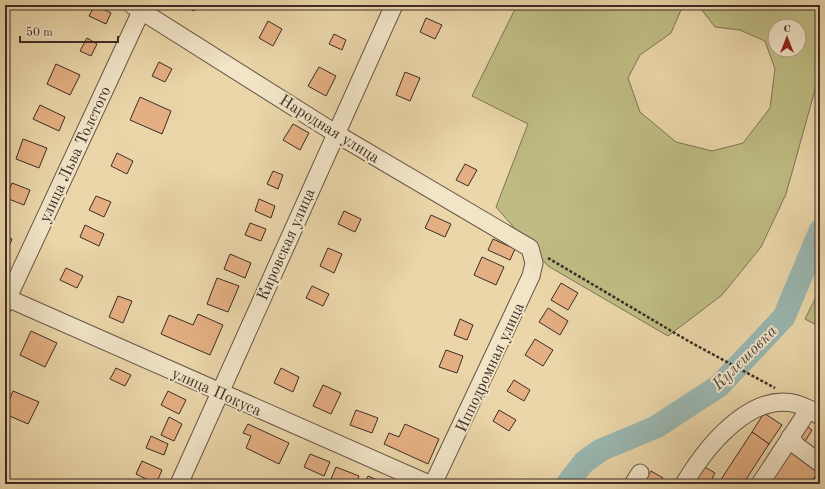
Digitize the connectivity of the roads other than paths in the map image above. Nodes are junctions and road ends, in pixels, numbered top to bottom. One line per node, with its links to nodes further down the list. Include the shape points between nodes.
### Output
1 (394, 5): 3 (street, Кировская улица)
2 (139, 7): 3 (street, Народная улица); 5 (street, улица Льва Толстого)
3 (335, 132): 4 (street, Народная улица); 6 (street, Кировская улица)
4 (530, 248): 12 (street, Ипподромная улица, via 534,263 532,276)
5 (6, 300): 6 (street, улица Покуса)
6 (220, 392): 10 (street, Кировская улица); 11 (street, улица Покуса)
7 (814, 413): 8 (street); 13 (street, via 800,404 778,402 751,411 737,421 702,456)
8 (790, 437): 9 (street, via 797,446); 14 (street)
9 (820, 463)
10 (179, 484)
11 (429, 484)
12 (434, 484)
13 (684, 484)
14 (760, 484)

